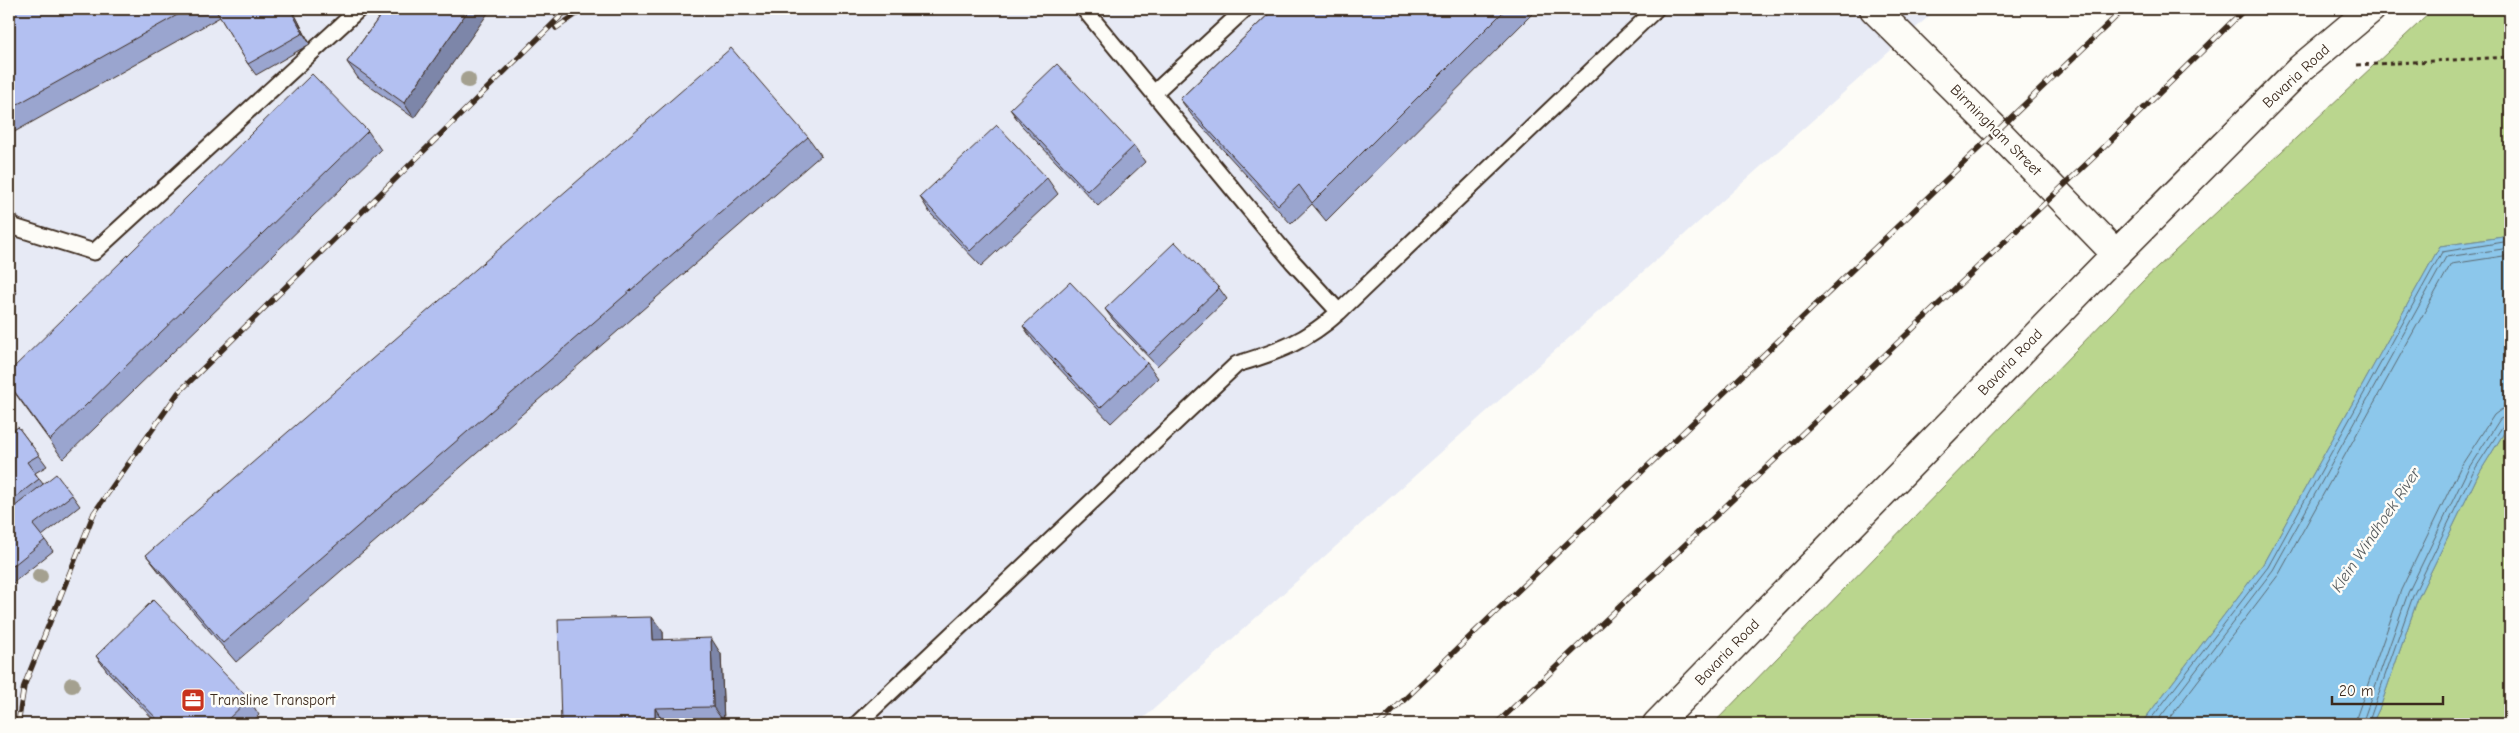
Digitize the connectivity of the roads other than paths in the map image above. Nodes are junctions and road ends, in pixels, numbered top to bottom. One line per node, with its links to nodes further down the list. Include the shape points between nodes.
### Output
1 (359, 9): 8 (lane, via 94,252 14,227)
2 (1084, 9): 7 (lane)
3 (1245, 9): 7 (lane)
4 (1656, 9): 10 (lane)
5 (1874, 9): 9 (street, Birmingham Street)
6 (2371, 9): 9 (street, Bavaria Road, via 2301,68)
7 (1154, 93): 10 (lane, via 1293,262)
8 (9, 220)
9 (2116, 254): 12 (street, Bavaria Road)
10 (1340, 312): 11 (lane, via 1298,343 1237,364)
11 (857, 724)
12 (1657, 724)

